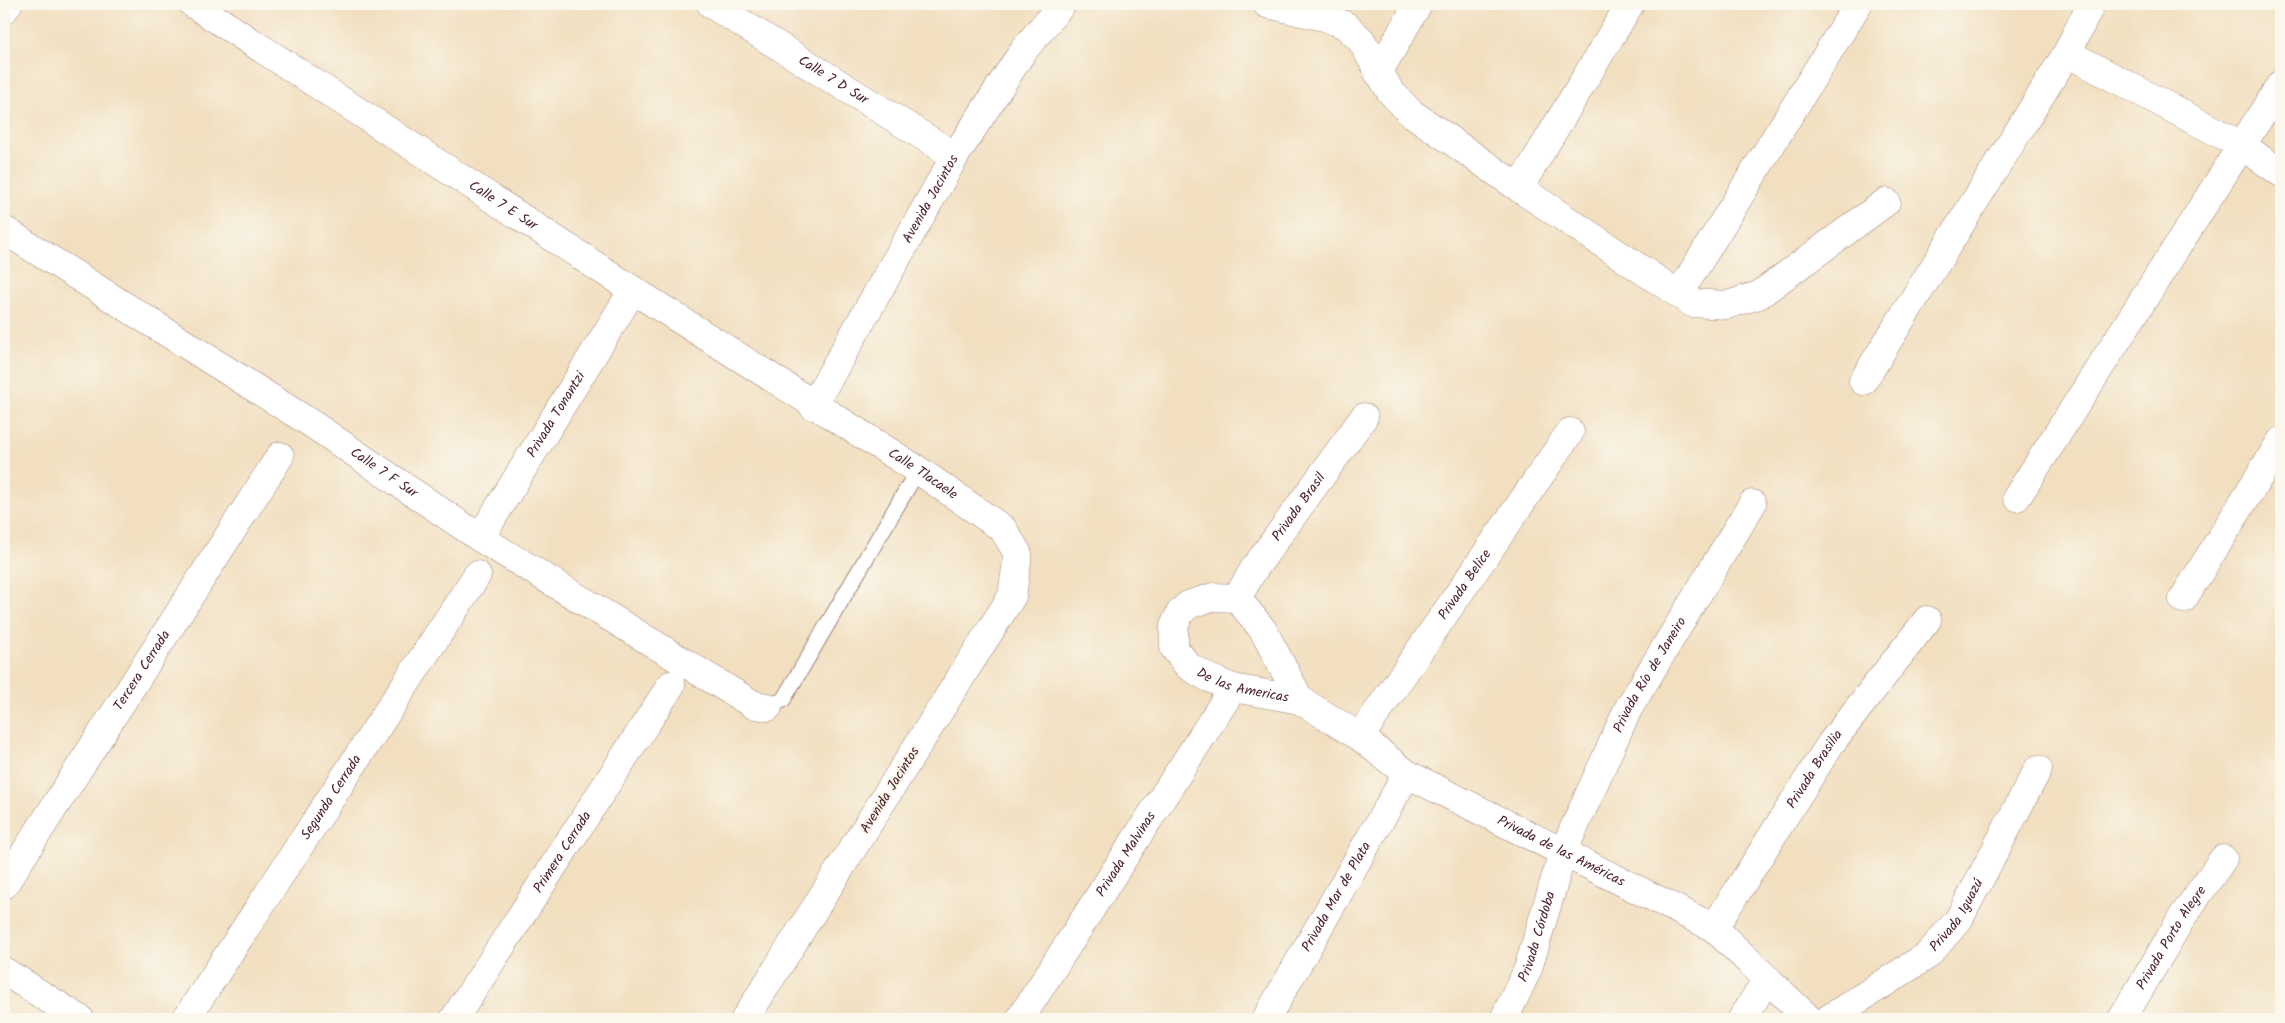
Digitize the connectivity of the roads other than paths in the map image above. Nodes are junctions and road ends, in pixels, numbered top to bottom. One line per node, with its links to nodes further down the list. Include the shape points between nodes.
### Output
1 (8, 4): 10 (street)
2 (193, 4): 20 (street, Calle 7 E Sur)
3 (711, 4): 15 (street, Calle 7 D Sur)
4 (1062, 4): 15 (street, Avenida Jacintos, via 1023,51)
5 (1267, 4): 12 (street, via 1345,25 1360,40)
6 (1418, 4): 12 (street)
7 (1630, 4): 17 (street)
8 (1858, 4): 21 (street)
9 (2091, 4): 11 (street)
10 (4, 10)
11 (2067, 53): 14 (street); 22 (street)
12 (1378, 73): 17 (street, via 1410,112)
13 (2281, 84): 14 (street)
14 (2242, 145): 16 (street); 29 (street)
15 (955, 156): 23 (street, Avenida Jacintos)
16 (2281, 172)
17 (1519, 188): 21 (street)
18 (1886, 202): 21 (street, via 1760,295 1727,305 1692,303)
19 (4, 230): 31 (street, Calle 7 F Sur, via 312,424)
20 (633, 290): 23 (street, Calle 7 E Sur); 31 (street, Privada Tonantzi)
21 (1679, 294)
22 (1863, 381)
23 (813, 406): 28 (street, Calle Tlacaele)
24 (1364, 417): 34 (street, Privada Brasil)
25 (1570, 432): 41 (street, Privada Belice)
26 (2281, 441): 35 (street)
27 (280, 456): 46 (street, Tercera Cerrada)
28 (918, 470): 32 (street, Calle Tlacaele, via 1003,529); 40 (lane, via 783,700)
29 (2017, 497)
30 (1752, 504): 44 (street, Privada Río de Janeiro, via 1628,709)
31 (480, 538): 40 (street, Calle 7 F Sur, via 754,705)
32 (1018, 554): 53 (street, Avenida Jacintos, via 1012,596)
33 (477, 575): 51 (street, Segunda Cerrada)
34 (1236, 598): 38 (street, De las Americas, via 1213,596 1188,605 1174,626 1174,648 1188,666); 39 (street, De las Americas, via 1263,630)
35 (2182, 599)
36 (1927, 620): 47 (street, Privada Brasilia, via 1831,743)
37 (670, 685): 52 (street, Primera Cerrada)
38 (1233, 688): 39 (street, De las Americas); 54 (street, Privada Malvinas)
39 (1300, 700): 41 (street, Privada de las Américas)
40 (768, 707)
41 (1360, 737): 43 (street, Privada de las Américas)
42 (2038, 769): 59 (street, Privada Iguazú, via 1959,919 1928,954)
43 (1407, 774): 44 (street, Privada de las Américas); 55 (street, Privada Mar de Plata)
44 (1563, 852): 47 (street, Privada de las Américas); 56 (street, Privada Córdoba, via 1528,969)
45 (2223, 859): 60 (street, Privada Porto Alegre, via 2183,916)
46 (4, 885)
47 (1714, 928): 49 (street, Privada de las Américas)
48 (4, 971): 50 (street)
49 (1767, 979): 57 (street); 58 (street, Privada de las Américas)
50 (80, 1019)
51 (186, 1019)
52 (454, 1019)
53 (745, 1019)
54 (1020, 1019)
55 (1266, 1019)
56 (1504, 1019)
57 (1742, 1019)
58 (1808, 1019)
59 (1828, 1019)
60 (2122, 1019)

